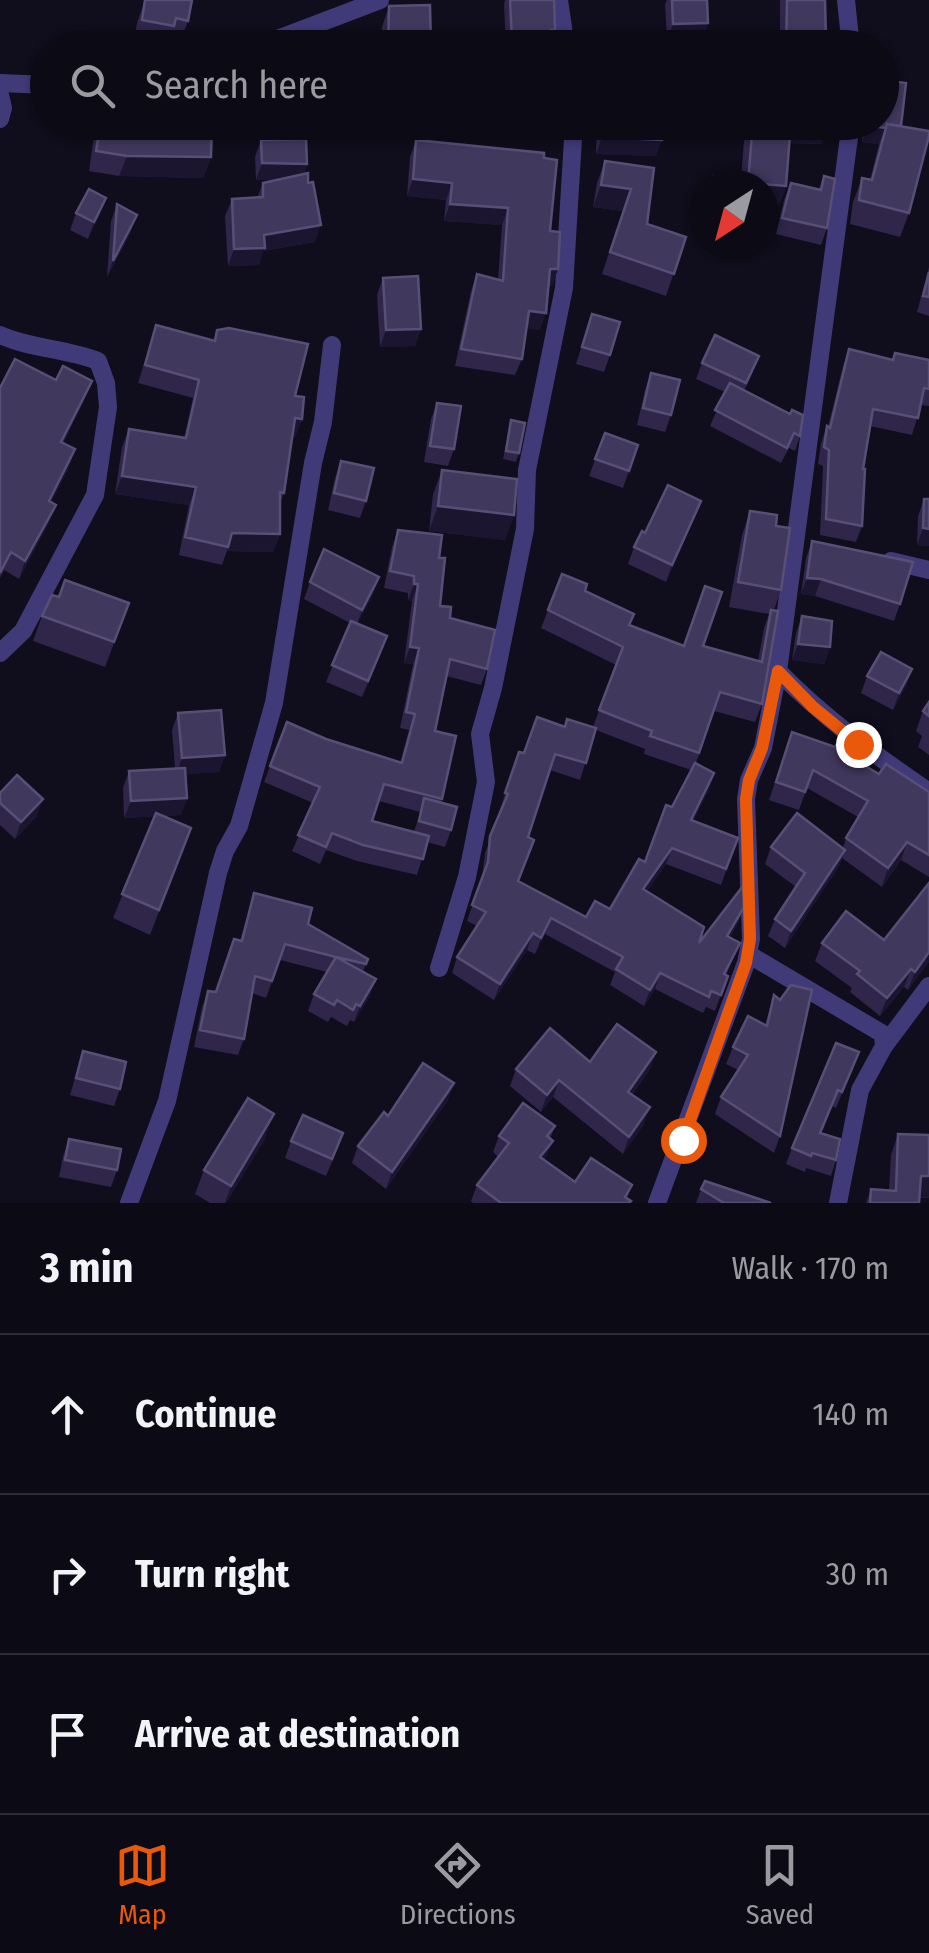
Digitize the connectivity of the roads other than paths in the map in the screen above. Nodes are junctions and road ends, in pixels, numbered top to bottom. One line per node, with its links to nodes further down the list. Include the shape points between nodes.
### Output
1 (380, 0): 4 (street)
2 (560, 0): 5 (street)
3 (846, 0): 6 (street)
4 (301, 30)
5 (564, 30)
6 (848, 30)
7 (0, 82): 8 (street)
8 (30, 84)
9 (0, 95): 10 (street)
10 (0, 119)
11 (573, 140): 23 (street, via 564,288 527,470 524,528 480,734 486,782)
12 (849, 140): 15 (street)
13 (0, 335): 19 (street, via 98,361 108,408 95,495 23,631)
14 (332, 344): 26 (street, via 274,703 239,826 218,873 167,1101)
15 (797, 543): 16 (street); 20 (street)
16 (816, 547)
17 (875, 557): 18 (street)
18 (929, 570)
19 (0, 653)
20 (778, 671): 21 (street, via 858,744); 22 (street, via 746,799)
21 (929, 792)
22 (748, 954): 25 (street, via 863,1020 883,1034); 27 (street)
23 (440, 968)
24 (929, 986): 25 (street)
25 (884, 1046): 28 (street, via 860,1090)
26 (130, 1203)
27 (657, 1203)
28 (838, 1203)

